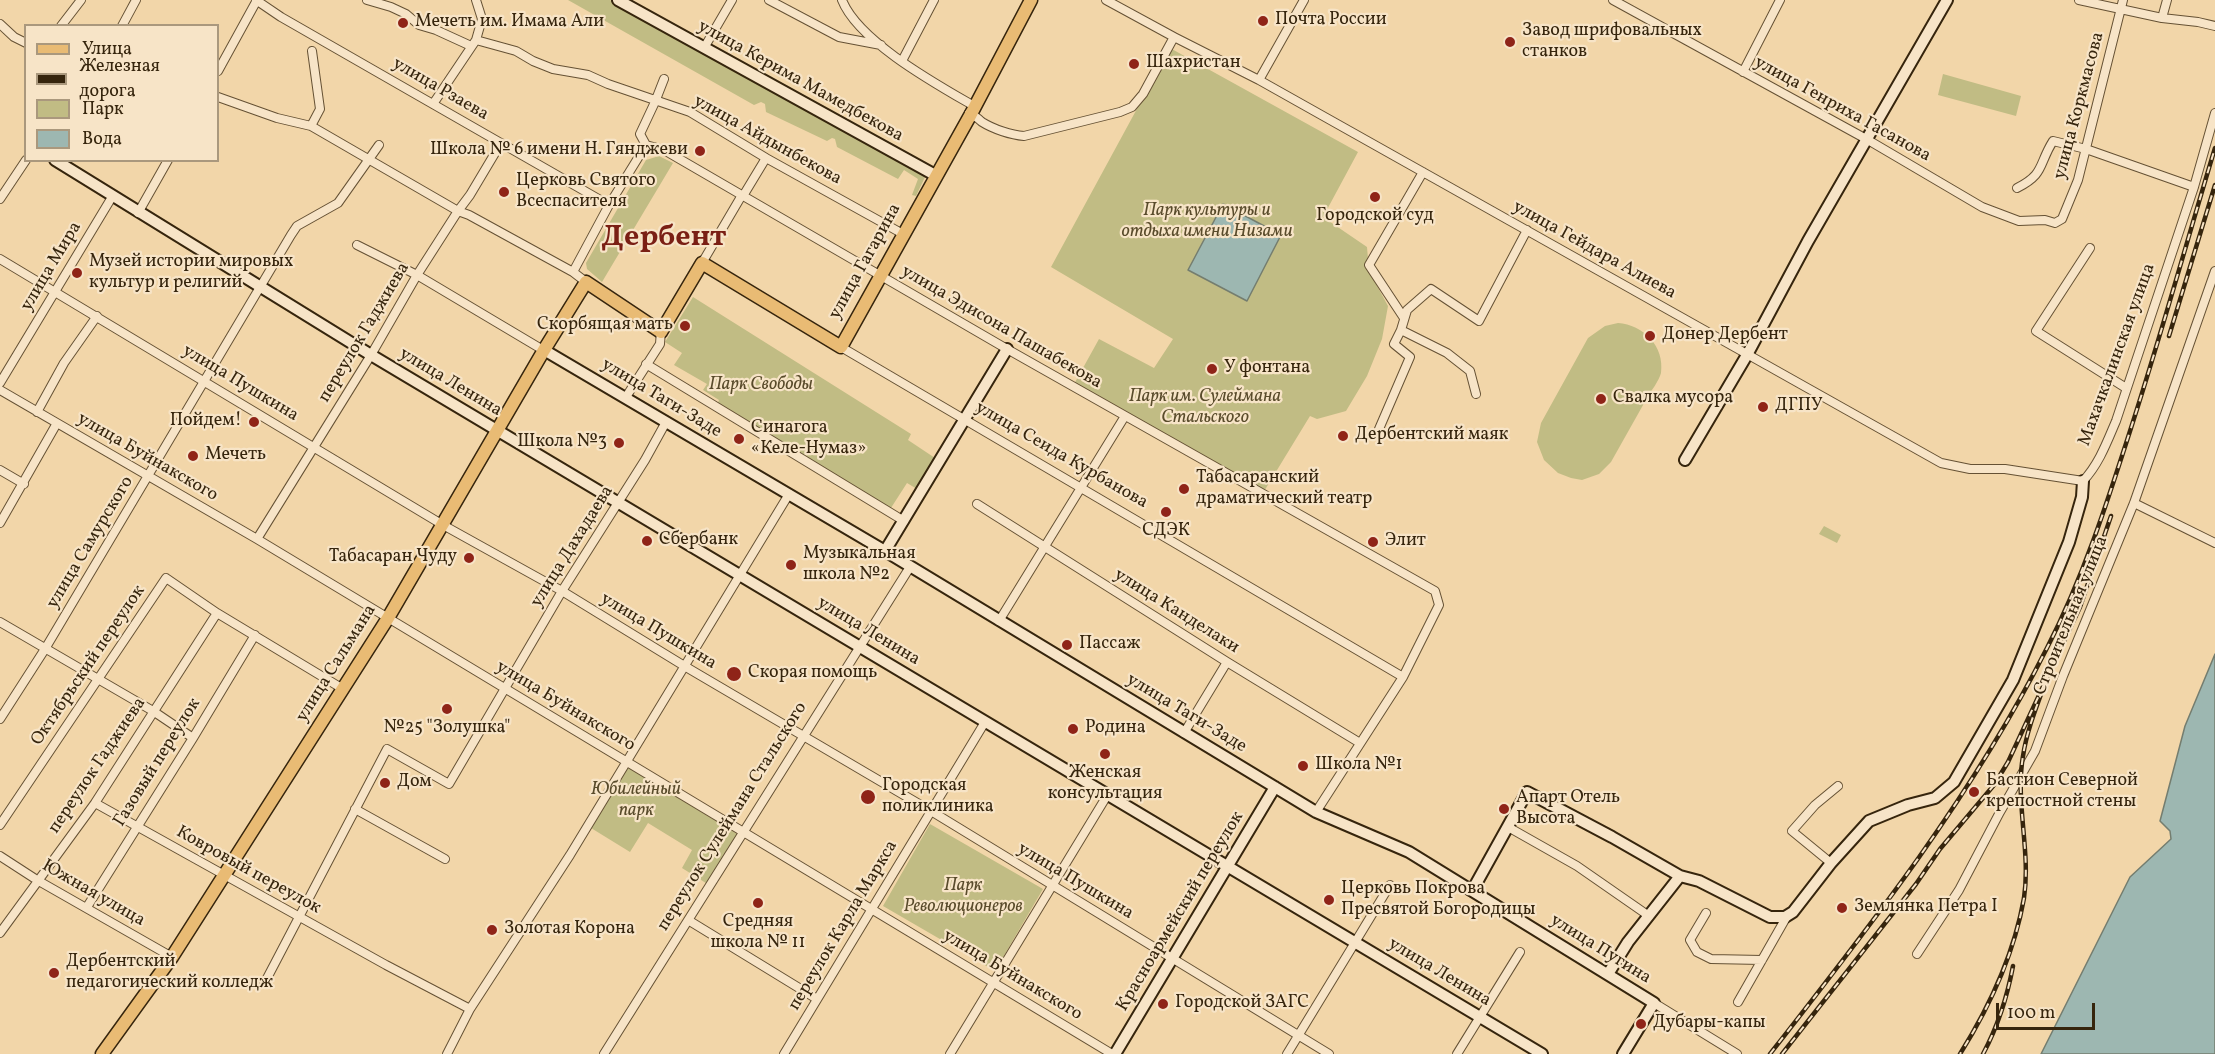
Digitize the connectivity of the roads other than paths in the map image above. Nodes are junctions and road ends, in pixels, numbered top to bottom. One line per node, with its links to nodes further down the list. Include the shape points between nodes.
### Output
1 (81, 0): 22 (street)
2 (136, 0): 23 (street)
3 (257, 0): 28 (street, улица Рзаева); 32 (street)
4 (368, 0): 27 (street, улица Айдынбекова, via 406,14 419,25)
5 (476, 0): 27 (street, via 482,20)
6 (618, 0): 30 (street, улица Керима Мамедбекова)
7 (732, 0): 30 (street)
8 (770, 0): 29 (street, via 839,37)
9 (842, 0): 29 (street, via 847,12)
10 (934, 0): 31 (street)
11 (1030, 0): 39 (main road, улица Гагарина)
12 (1106, 0): 25 (street, улица Гейдара Алиева)
13 (1304, 0): 35 (street)
14 (1613, 0): 33 (street, улица Генриха Гасанова)
15 (1780, 0): 33 (street)
16 (1947, 0): 42 (street)
17 (2079, 0): 19 (street)
18 (2167, 0): 20 (street)
19 (2122, 4): 20 (street); 46 (street, улица Коркмасова)
20 (2162, 18): 24 (street)
21 (0, 24): 26 (street)
22 (63, 24)
23 (123, 24)
24 (2215, 26)
25 (1174, 37): 35 (street, улица Гейдара Алиева); 39 (street, via 1143,94 1132,107 1120,112 1024,136 983,122)
26 (24, 42)
27 (473, 43): 37 (street, улица Айдынбекова, via 516,51 553,69 598,78); 38 (street)
28 (316, 45): 38 (street, улица Рзаева); 41 (street, via 320,109)
29 (882, 45): 31 (street)
30 (704, 48): 53 (street, улица Керима Мамедбекова)
31 (902, 61): 39 (street)
32 (219, 69)
33 (1743, 72): 42 (street, улица Генриха Гасанова)
34 (664, 79): 37 (street)
35 (1259, 80): 52 (street, улица Гейдара Алиева)
36 (219, 97): 41 (street)
37 (656, 102): 45 (street, via 640,134); 47 (street, улица Айдынбекова, via 690,112)
38 (433, 104): 43 (street, улица Рзаева)
39 (972, 110): 53 (main road, улица Гагарина); 64 (main road, улица Гагарина)
40 (2215, 113): 54 (street, Махачкалинская улица)
41 (311, 126): 48 (street)
42 (1868, 140): 62 (street, улица Генриха Гасанова, via 1982,207 2019,221); 84 (street)
43 (501, 143): 59 (street, улица Рзаева); 60 (street, переулок Гаджиева)
44 (379, 145): 48 (street)
45 (646, 145): 57 (street, улица Эдисона Пашабекова, via 664,150); 59 (street)
46 (2086, 148): 54 (street); 55 (street, via 2053,141 2033,180); 62 (street, улица Коркмасова)
47 (766, 158): 57 (street); 64 (street, улица Айдынбекова)
48 (370, 159): 60 (street); 74 (street, улица Самурского, via 338,203 297,226)
49 (25, 162): 56 (street)
50 (58, 162): 58 (street, улица Ленина)
51 (167, 162): 61 (street)
52 (1423, 172): 63 (street, улица Гейдара Алиева); 77 (street, via 1369,265)
53 (934, 175): 64 (main road, улица Гагарина)
54 (2194, 187): 88 (street, Махачкалинская улица)
55 (2017, 188)
56 (1, 195)
57 (743, 195): 68 (street); 72 (street, улица Эдисона Пашабекова)
58 (112, 197): 61 (street, улица Ленина); 75 (street, улица Мира)
59 (609, 206): 70 (street)
60 (458, 211): 70 (street); 71 (street, переулок Гаджиева)
61 (138, 213): 74 (street, улица Ленина)
62 (2062, 219)
63 (1527, 230): 77 (street, via 1479,321 1431,290 1407,310); 84 (street, улица Гейдара Алиева)
64 (903, 233): 72 (main road, улица Гагарина)
65 (357, 245): 71 (street, улица Таги-Заде)
66 (2090, 248): 88 (street, via 2036,331)
67 (0, 259): 75 (street, улица Пушкина)
68 (703, 262): 72 (main road, улица Гагарина, via 841,345); 79 (main road); 80 (main road, улица Сеида Курбанова)
69 (2215, 271): 108 (street, Строительная улица)
70 (573, 272): 73 (street)
71 (417, 275): 81 (street, улица Таги-Заде); 83 (street, переулок Гаджиева)
72 (880, 276): 80 (main road, улица Гагарина); 82 (street, улица Эдисона Пашабекова)
73 (586, 282): 79 (main road); 81 (main road, улица Сальмана)
74 (260, 287): 83 (street, улица Ленина); 86 (street, улица Самурского)
75 (55, 291): 76 (street, улица Пушкина); 87 (street, улица Мира)
76 (97, 316): 86 (street, улица Пушкина); 92 (street, via 64,363)
77 (1404, 318): 78 (street)
78 (1401, 330): 90 (street, via 1447,353 1470,371); 97 (street, via 1394,344 1410,357)
79 (661, 331): 85 (street, via 660,344)
80 (841, 348): 94 (street, улица Сеида Курбанова)
81 (541, 349): 91 (street, улица Таги-Заде); 98 (main road, улица Сальмана)
82 (1007, 349): 93 (street, улица Эдисона Пашабекова); 94 (street)
83 (371, 355): 98 (street, улица Ленина); 99 (street, переулок Гаджиева)
84 (1747, 355): 100 (street); 103 (street, улица Гейдара Алиева, via 1941,463 1970,470 2005,469)
85 (646, 363): 91 (street); 110 (street)
86 (205, 381): 99 (street, улица Пушкина); 102 (street, улица Самурского)
87 (0, 383)
88 (2126, 388): 103 (street, Махачкалинская улица, via 2101,456)
89 (0, 390): 92 (street, улица Буйнакского)
90 (1476, 394)
91 (626, 397): 95 (street, улица Таги-Заде)
92 (37, 412): 96 (street, улица Буйнакского)
93 (1125, 416): 105 (street); 129 (street, улица Эдисона Пашабекова, via 1435,591 1440,605)
94 (964, 420): 105 (street, улица Сеида Курбанова); 110 (street)
95 (666, 422): 106 (street, улица Таги-Заде); 107 (street, улица Дахадаева)
96 (57, 423): 102 (street, улица Буйнакского); 104 (street)
97 (1379, 429)
98 (498, 431): 107 (street, улица Ленина); 112 (main road, улица Сальмана)
99 (315, 447): 112 (street, улица Пушкина); 113 (street, переулок Гаджиева)
100 (1685, 460)
101 (0, 470): 104 (street)
102 (148, 476): 113 (street, улица Буйнакского); 126 (street, улица Самурского)
103 (2083, 481): 155 (street, Махачкалинская улица, via 2069,542 2013,680 1954,782 1935,798 1869,821)
104 (24, 484): 111 (street)
105 (1081, 488): 115 (street); 129 (street, улица Сеида Курбанова)
106 (789, 494): 116 (street, улица Таги-Заде); 118 (street)
107 (618, 501): 118 (street, улица Ленина); 119 (street, улица Дахадаева)
108 (2134, 503): 114 (street); 173 (street, Строительная улица, via 2035,751 1959,890)
109 (977, 504): 115 (street, улица Канделаки)
110 (904, 521): 116 (street)
111 (0, 523)
112 (444, 525): 119 (street, улица Пушкина); 121 (main road, улица Сальмана)
113 (257, 539): 121 (street, улица Буйнакского)
114 (2215, 543)
115 (1044, 547): 122 (street); 127 (street, улица Канделаки)
116 (885, 551): 117 (street, улица Таги-Заде)
117 (910, 567): 122 (street, улица Таги-Заде); 125 (street, переулок Сулеймана Стальского)
118 (741, 576): 125 (street, улица Ленина); 128 (street)
119 (562, 591): 128 (street, улица Пушкина); 132 (street, улица Дахадаева)
120 (217, 613): 124 (street, Октябрьский переулок); 130 (street, Октябрьский переулок, via 166,578); 134 (street, переулок Гаджиева)
121 (388, 618): 131 (main road, улица Сальмана); 132 (street, улица Буйнакского)
122 (999, 621): 137 (street, улица Таги-Заде)
123 (0, 622): 126 (street)
124 (255, 635): 131 (street, Октябрьский переулок); 139 (street, Газовый переулок)
125 (860, 647): 136 (street, улица Ленина); 138 (street, переулок Сулеймана Стальского)
126 (45, 649): 130 (street); 133 (street, улица Самурского)
127 (1227, 662): 137 (street); 140 (street, улица Канделаки)
128 (686, 667): 138 (street, улица Пушкина); 141 (street)
129 (1403, 676): 140 (street)
130 (99, 679): 134 (street); 149 (street, Октябрьский переулок)
131 (343, 689): 157 (main road, улица Сальмана)
132 (506, 689): 141 (street, улица Буйнакского); 146 (street, улица Дахадаева, via 449,784 387,749)
133 (4, 704): 135 (street, улица Самурского)
134 (153, 711): 139 (street); 145 (street, переулок Гаджиева)
135 (0, 719)
136 (986, 722): 144 (street, улица Ленина); 147 (street, переулок Карла Маркса)
137 (1184, 733): 143 (street, улица Таги-Заде)
138 (804, 736): 147 (street, улица Пушкина); 152 (street, переулок Сулеймана Стальского)
139 (193, 738): 150 (street, Газовый переулок)
140 (1360, 743): 148 (street)
141 (626, 762): 152 (street, улица Буйнакского); 183 (street)
142 (1838, 786): 155 (street, via 1792,831)
143 (1275, 787): 148 (street, улица Таги-Заде); 156 (street, Красноармейский переулок)
144 (1108, 794): 156 (street, улица Ленина); 160 (street)
145 (95, 803): 150 (street, Ковровый переулок); 159 (street, переулок Гаджиева)
146 (355, 809): 154 (street); 168 (street)
147 (931, 811): 160 (street, улица Пушкина); 164 (street, переулок Карла Маркса)
148 (1316, 812): 162 (street, улица Пугина, via 1409,852)
149 (0, 825)
150 (136, 827): 157 (street, Ковровый переулок); 163 (street, Газовый переулок)
151 (1508, 827): 158 (street, via 1527,792); 162 (street); 166 (street, via 1577,866)
152 (743, 832): 164 (street, улица Буйнакского); 169 (street, переулок Сулеймана Стальского)
153 (0, 856): 159 (street, Южная улица)
154 (445, 859)
155 (1831, 863): 167 (street)
156 (1227, 866): 171 (street, улица Ленина); 175 (street, Красноармейский переулок)
157 (224, 876): 168 (street, Ковровый переулок); 174 (main road, улица Сальмана)
158 (1680, 876): 166 (street); 167 (street, via 1699,881 1770,917)
159 (37, 880): 163 (street, Южная улица); 170 (street, переулок Гаджиева)
160 (1051, 885): 175 (street, улица Пушкина); 178 (street)
161 (1390, 885): 171 (street)
162 (1472, 891): 177 (street, улица Пугина)
163 (87, 907): 174 (street, Южная улица)
164 (871, 909): 178 (street, улица Буйнакского); 180 (street, переулок Карла Маркса)
165 (1706, 913): 176 (street, via 1690,940 1697,952 1711,959)
166 (1649, 916): 177 (street)
167 (1787, 916): 176 (street)
168 (300, 917): 179 (street); 183 (street, Ковровый переулок)
169 (688, 920): 180 (street); 188 (street, переулок Сулеймана Стальского)
170 (0, 932)
171 (1355, 942): 184 (street, улица Ленина); 185 (street)
172 (1520, 952): 184 (street)
173 (1917, 954)
174 (172, 957): 186 (main road, улица Сальмана)
175 (1172, 959): 185 (street, улица Пушкина); 191 (street, Красноармейский переулок)
176 (1762, 960): 181 (street)
177 (1608, 974): 182 (street, улица Пугина)
178 (994, 983): 190 (street); 191 (street, улица Буйнакского)
179 (264, 984)
180 (817, 999): 189 (street, переулок Карла Маркса)
181 (1738, 1002)
182 (1654, 1003): 196 (street); 197 (street, улица Пугина)
183 (470, 1009): 187 (street)
184 (1479, 1016): 194 (street); 195 (street, улица Ленина)
185 (1299, 1035): 192 (street); 193 (street, улица Пушкина)
186 (102, 1054)
187 (447, 1054)
188 (604, 1054)
189 (784, 1054)
190 (950, 1054)
191 (1113, 1054)
192 (1287, 1054)
193 (1329, 1054)
194 (1456, 1054)
195 (1542, 1054)
196 (1623, 1054)
197 (1737, 1054)

